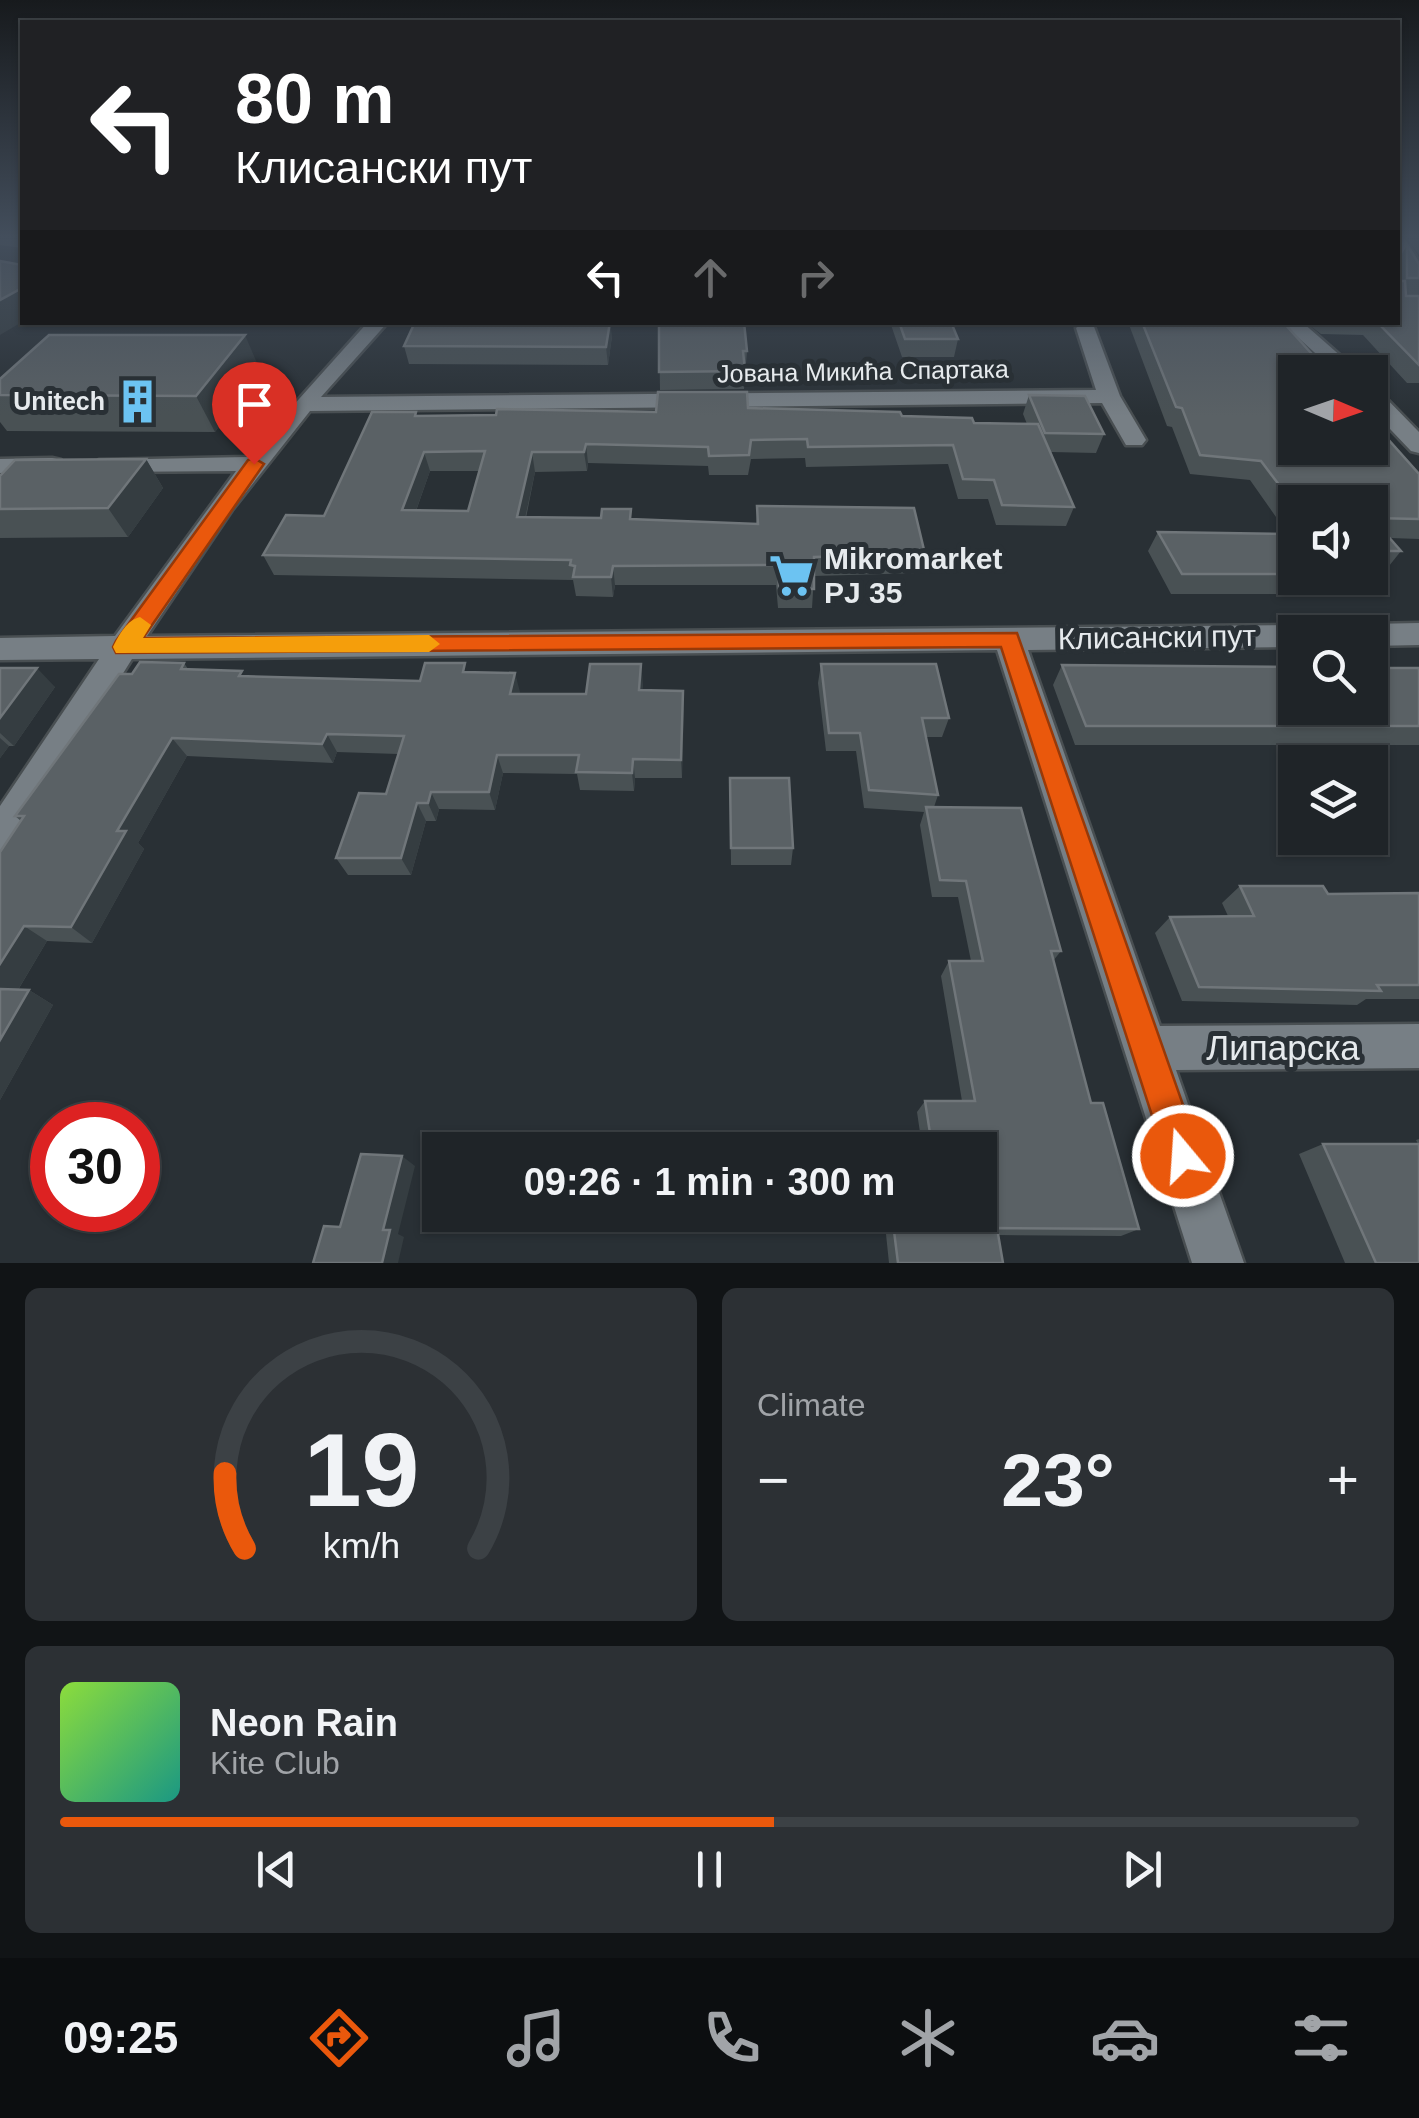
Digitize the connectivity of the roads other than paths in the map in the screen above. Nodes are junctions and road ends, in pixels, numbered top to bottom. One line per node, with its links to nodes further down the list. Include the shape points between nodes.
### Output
1 (376, 325): 6 (street)
2 (1293, 325): 4 (street)
3 (1086, 328): 5 (street)
4 (1328, 355)
5 (1109, 396): 6 (street, Јована Микића Спартака); 8 (street)
6 (306, 404): 10 (street)
7 (1388, 414): 9 (street)
8 (1134, 440)
9 (1419, 446)
10 (254, 464): 11 (street); 16 (street)
11 (0, 466)
12 (1419, 634): 13 (street)
13 (1388, 635)
14 (1278, 636): 15 (street, Клисански пут)
15 (1009, 638): 16 (street, Клисански пут); 20 (street)
16 (124, 647): 17 (street, Клисански пут); 18 (street)
17 (0, 648)
18 (0, 837)
19 (1419, 1046): 20 (street, Липарска)
20 (1148, 1048): 21 (street)
21 (1218, 1263)

